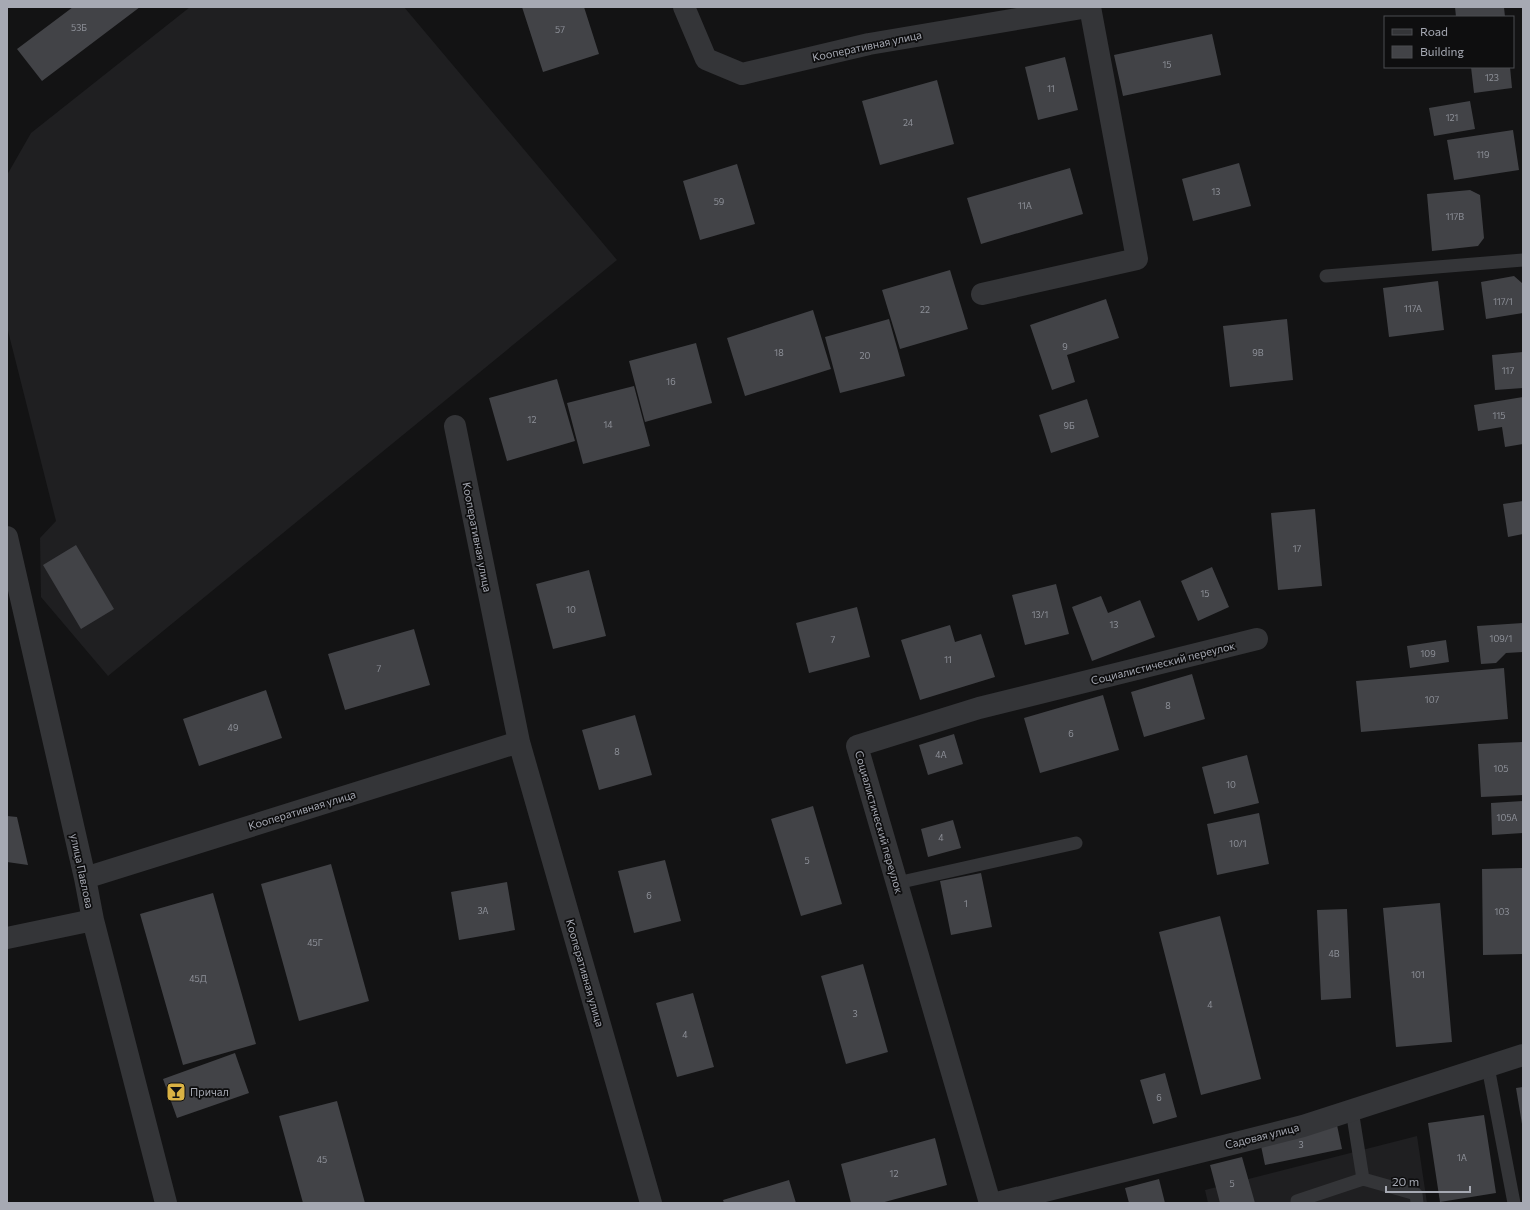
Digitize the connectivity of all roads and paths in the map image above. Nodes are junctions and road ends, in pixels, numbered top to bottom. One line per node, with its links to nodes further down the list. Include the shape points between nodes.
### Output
1 (684, 7): 2 (street, Кооперативная улица, via 706,59 742,74 869,44)
2 (1089, 7): 5 (street, Кооперативная улица, via 1137,260)
3 (1523, 260): 4 (lane)
4 (1326, 276)
5 (982, 294)
6 (455, 426): 9 (street, Кооперативная улица)
7 (7, 537): 11 (street, улица Павлова)
8 (1257, 639): 12 (street, Социалистический переулок, via 979,708 857,746)
9 (519, 742): 11 (street, Кооперативная улица); 20 (street, Кооперативная улица)
10 (1076, 843): 12 (lane)
11 (85, 878): 13 (street, улица Павлова)
12 (897, 883): 21 (street, Социалистический переулок)
13 (93, 920): 14 (street); 19 (street, улица Павлова)
14 (7, 938)
15 (1523, 1055): 16 (street, Садовая улица)
16 (1488, 1067): 17 (street, Садовая улица); 25 (lane)
17 (1352, 1110): 18 (lane); 22 (street, Садовая улица, via 1303,1126)
18 (1363, 1179): 23 (lane, via 1297,1201); 24 (lane, via 1416,1194)
19 (166, 1203)
20 (651, 1203)
21 (990, 1203)
22 (997, 1203)
23 (1298, 1203)
24 (1417, 1203)
25 (1514, 1203)

